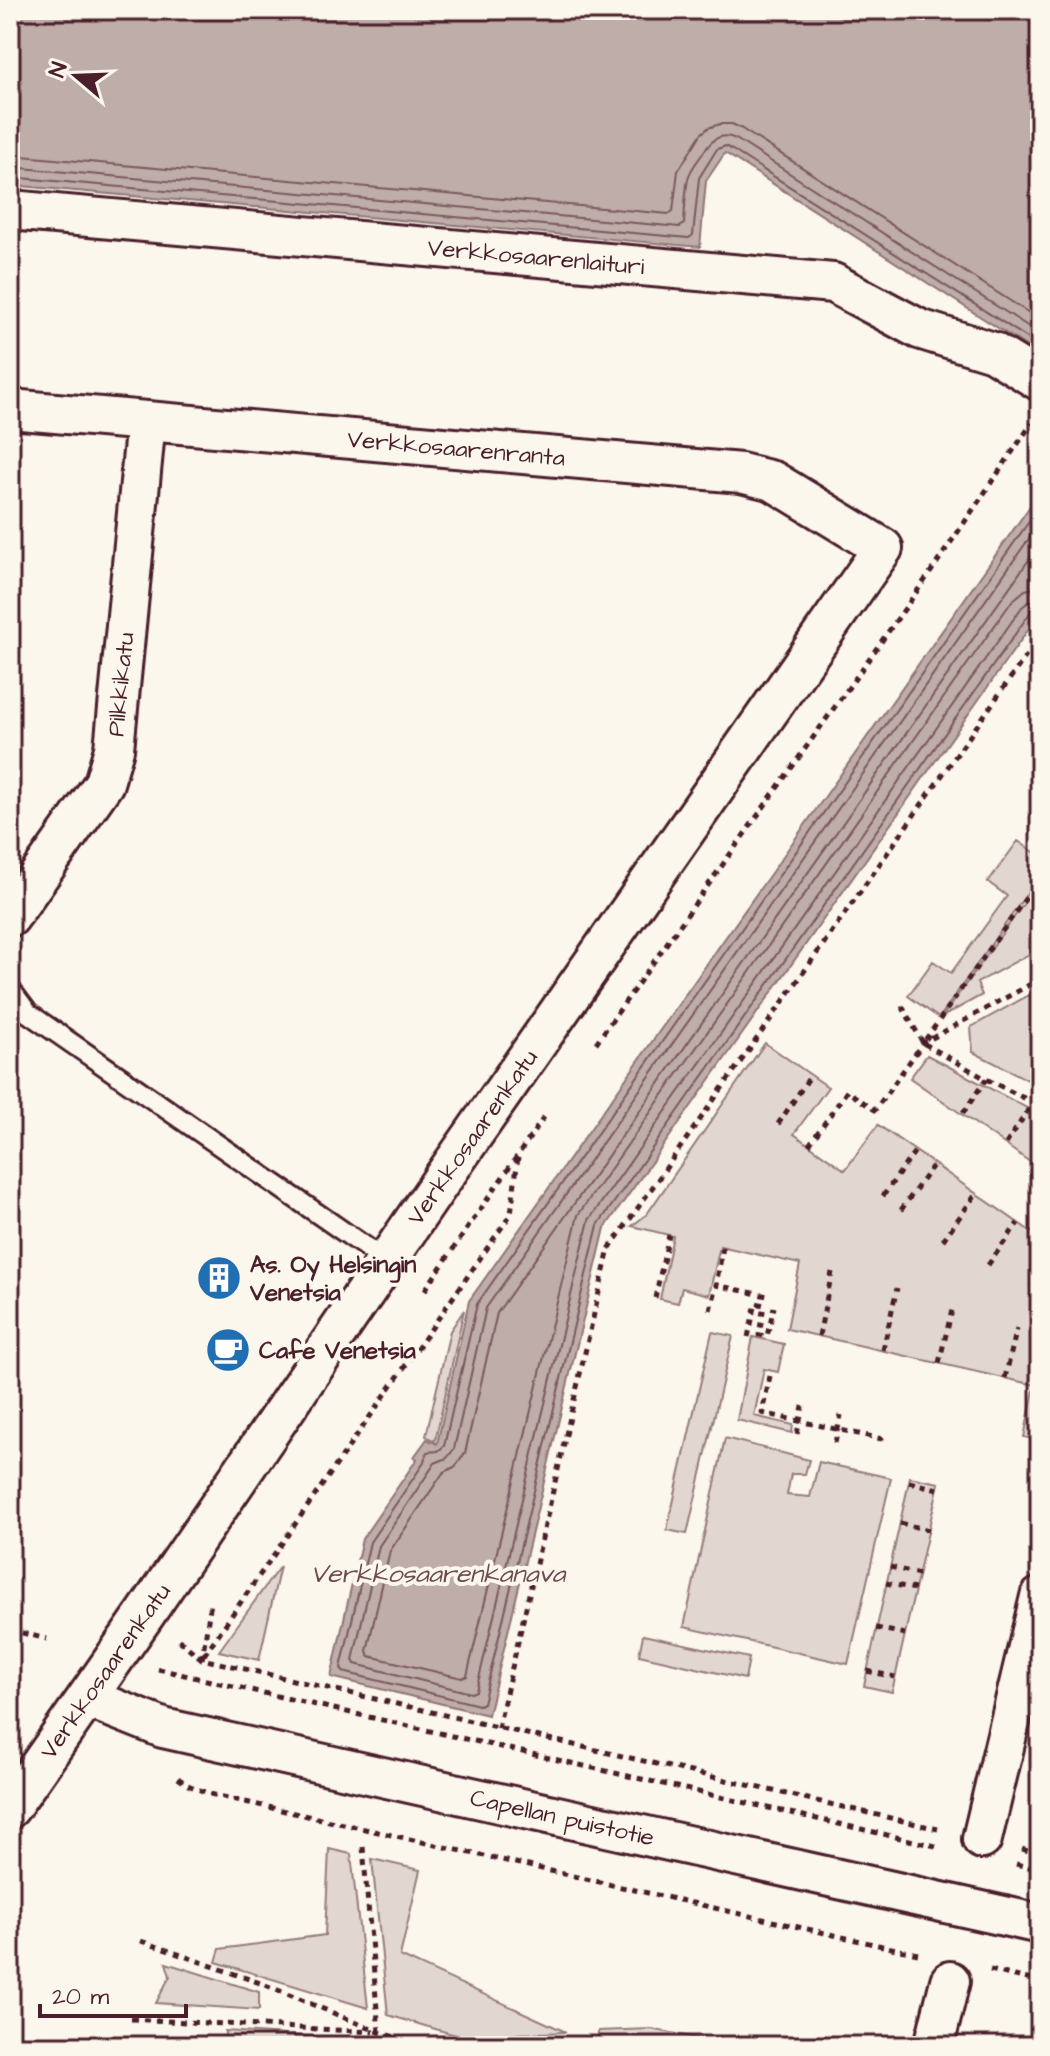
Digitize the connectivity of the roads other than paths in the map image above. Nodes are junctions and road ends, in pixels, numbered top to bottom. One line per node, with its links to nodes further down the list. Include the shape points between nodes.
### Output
1 (10, 210): 2 (street, Verkkosaarenlaituri, via 833,283 919,329 993,352)
2 (1040, 381)
3 (10, 409): 4 (street, Verkkosaarenranta)
4 (146, 421): 5 (street, Verkkosaarenranta, via 741,473 773,481); 6 (street, Pilkkikatu, via 114,749 104,783)
5 (883, 548): 8 (street, Verkkosaarenkatu)
6 (10, 917)
7 (10, 989): 8 (lane, via 28,1013)
8 (386, 1261): 10 (street, Verkkosaarenkatu)
9 (1040, 1597): 12 (street)
10 (88, 1698): 11 (street, Verkkosaarenkatu); 13 (street, Capellan puistotie, via 163,1728)
11 (10, 1808)
12 (978, 1850)
13 (1040, 1924)
14 (951, 1968): 15 (street)
15 (934, 2046)

